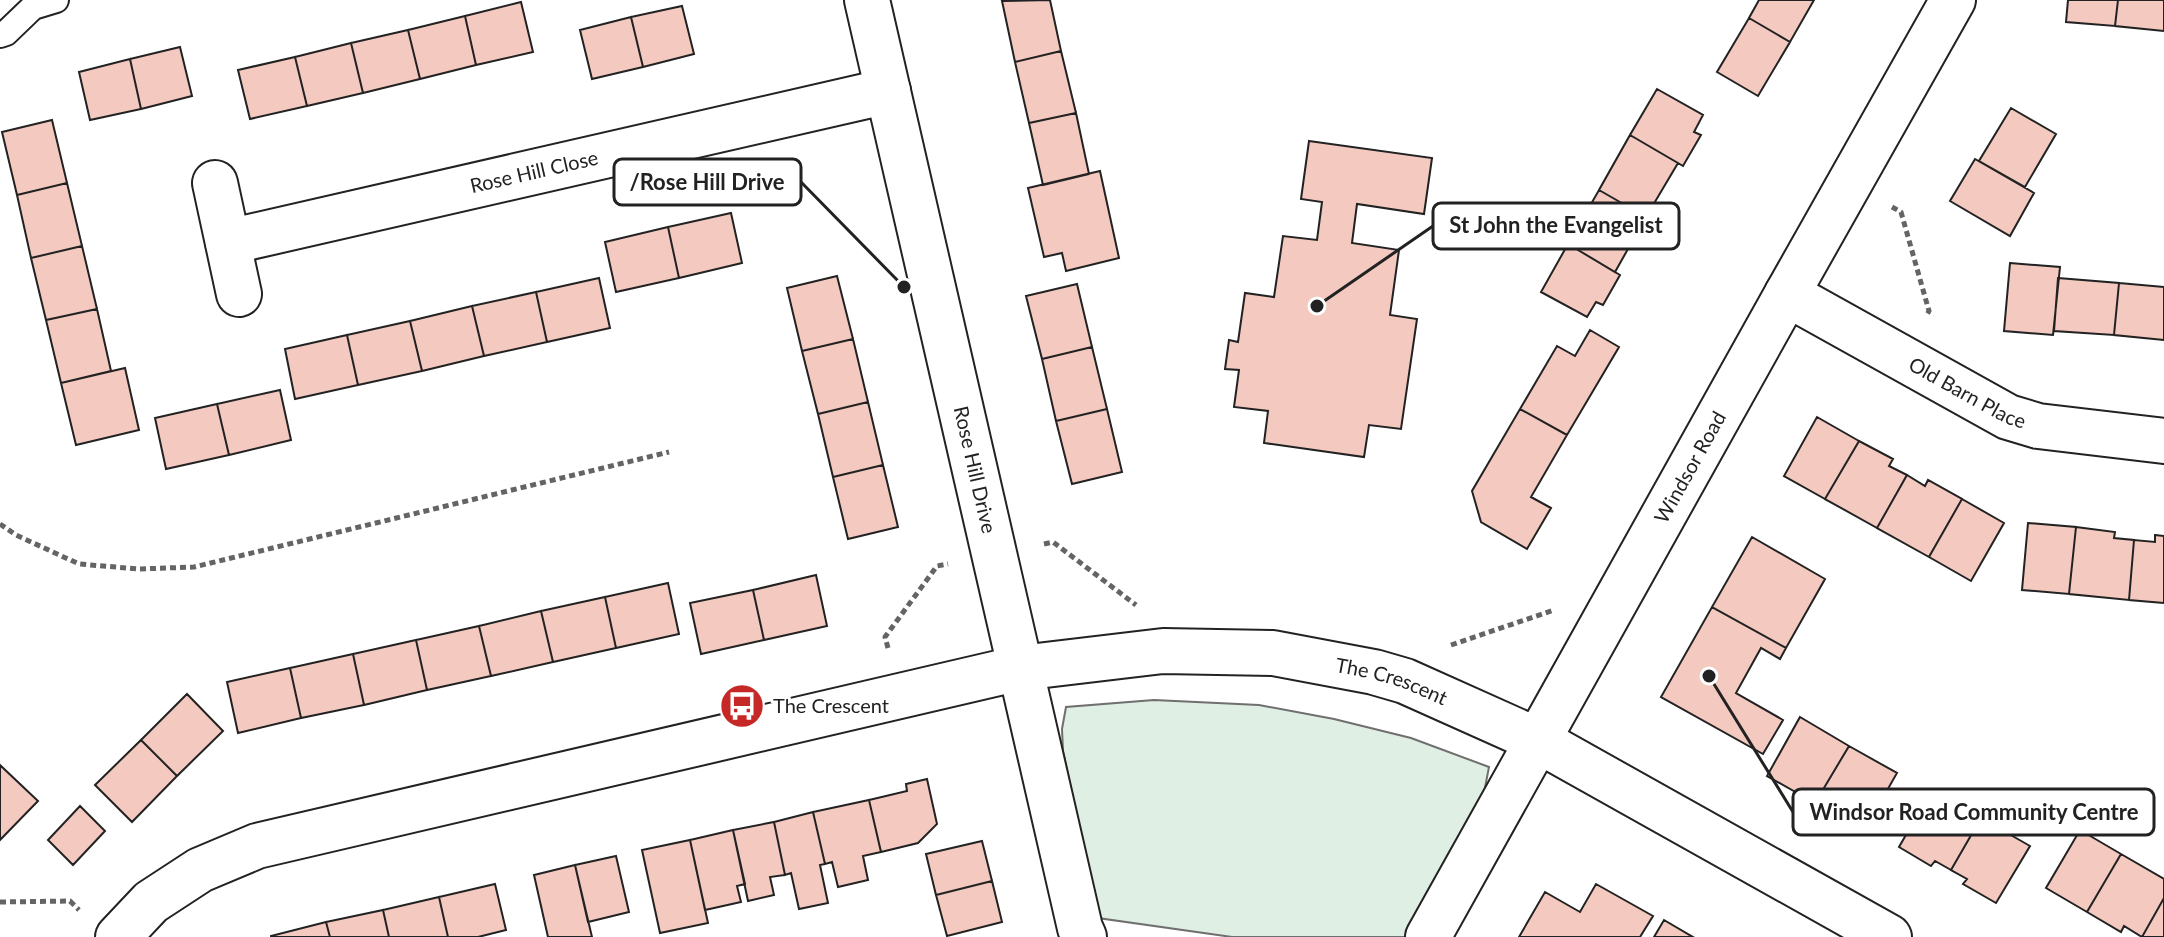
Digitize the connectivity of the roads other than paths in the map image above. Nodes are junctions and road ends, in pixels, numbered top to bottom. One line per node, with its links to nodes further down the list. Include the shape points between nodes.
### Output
1 (56, 0): 4 (lane, via 33,7)
2 (867, 0): 5 (street, Rose Hill Drive)
3 (1953, 0): 9 (street, Windsor Road)
4 (0, 35)
5 (888, 91): 7 (street, Rose Hill Close); 11 (street, Rose Hill Drive)
6 (215, 183): 7 (street)
7 (228, 242): 8 (street)
8 (239, 294)
9 (1787, 294): 10 (street, Old Barn Place, via 2008,417 2054,429); 12 (street, Windsor Road)
10 (2164, 441)
11 (1020, 668): 12 (street, The Crescent, via 1163,651 1273,653 1405,681); 13 (street, The Crescent, via 257,846 200,870); 14 (street, Rose Hill Drive)
12 (1539, 741): 15 (street, Windsor Road); 16 (street, The Crescent)
13 (104, 928)
14 (1084, 937)
15 (1428, 937)
16 (1889, 937)

